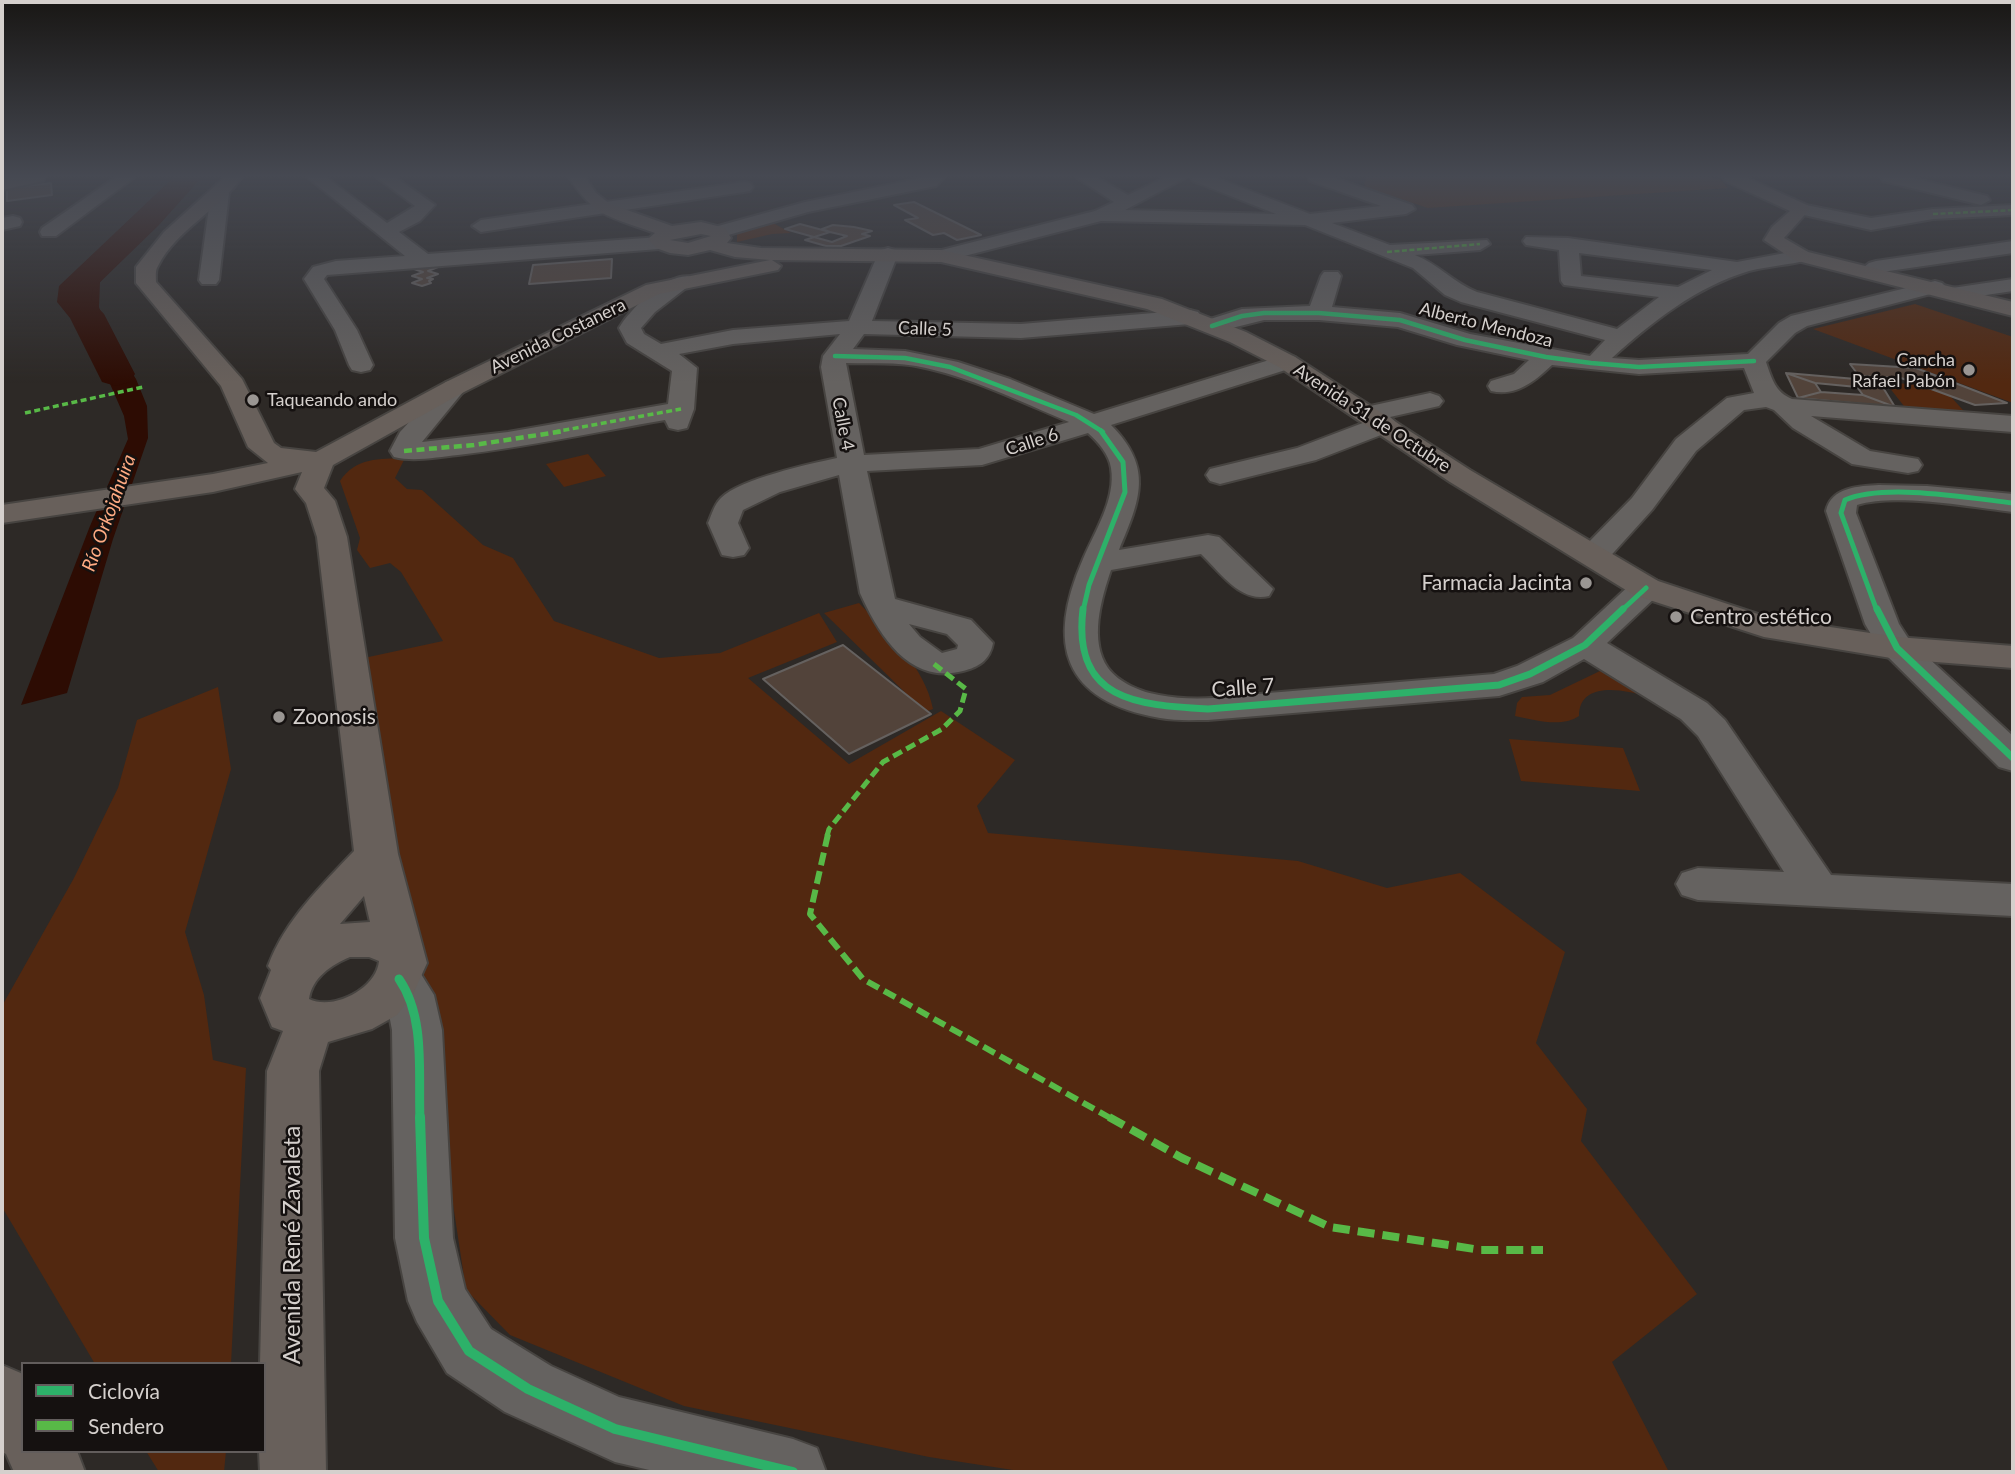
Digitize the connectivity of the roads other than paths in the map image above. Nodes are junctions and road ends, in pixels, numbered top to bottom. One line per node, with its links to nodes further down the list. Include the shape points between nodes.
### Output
1 (163, 246): 49 (main road, via 146,267 146,283 233,384)
2 (212, 246): 22 (street)
3 (405, 246): 18 (street)
4 (572, 246): 18 (street)
5 (727, 246): 15 (main road, Avenida 31 de Octubre, via 735,251)
6 (981, 246): 16 (street)
7 (1374, 246): 13 (street)
8 (1456, 246): 13 (street)
9 (1568, 246): 26 (street, via 1571,281)
10 (1580, 246): 19 (street)
11 (1784, 246): 17 (main road)
12 (2013, 247): 20 (street, via 1876,267)
13 (1387, 251): 28 (street, via 1420,264)
14 (888, 254): 15 (main road, Avenida 31 de Octubre); 16 (main road, Avenida 31 de Octubre); 33 (street)
15 (811, 256): 23 (main road, Avenida Costanera)
16 (941, 256): 32 (main road, Avenida 31 de Octubre, via 1131,297)
17 (1801, 256): 19 (street); 20 (main road)
18 (423, 260): 41 (street, via 336,267 314,275)
19 (1735, 268): 26 (street)
20 (1868, 272): 25 (main road)
21 (1331, 276): 30 (street)
22 (209, 280)
23 (685, 281): 35 (street, via 655,302 630,328 635,338); 43 (main road, Avenida Costanera, via 653,289)
24 (2013, 285): 27 (street)
25 (1935, 287): 27 (main road); 38 (street, via 1800,321)
26 (1677, 293): 34 (street)
27 (1959, 293): 29 (main road)
28 (1469, 297): 31 (street); 34 (street)
29 (2013, 309)
30 (1319, 313): 31 (street, Alberto Mendoza); 32 (street, Alberto Mendoza, via 1265,313)
31 (1400, 320): 37 (street, Alberto Mendoza)
32 (1201, 321): 33 (street, Calle 5, via 1010,331); 39 (main road, Avenida 31 de Octubre)
33 (859, 327): 35 (street, Calle 5, via 764,333); 36 (street)
34 (1620, 337): 40 (street)
35 (661, 351): 43 (street, via 685,368 679,415 404,450)
36 (835, 356): 47 (street, via 930,362 1018,391); 50 (street, Calle 4, via 833,368)
37 (1546, 357): 40 (street, Alberto Mendoza); 42 (street, via 1523,379)
38 (1754, 361): 40 (street, Alberto Mendoza, via 1639,367); 45 (street, via 1763,393)
39 (1287, 362): 46 (main road, Avenida 31 de Octubre); 47 (street, Calle 6)
40 (1591, 363)
41 (361, 365)
42 (1500, 386)
43 (455, 387): 52 (main road, Avenida Costanera)
44 (1430, 401): 46 (street)
45 (1775, 402): 48 (street); 51 (street, via 1862,458); 58 (street, via 1736,403 1696,436 1642,505)
46 (1377, 419): 53 (street, via 1306,454); 58 (main road, Avenida 31 de Octubre, via 1460,476)
47 (1092, 423): 50 (street, Calle 6, via 982,457); 59 (street, Calle 7, via 1115,449 1126,477 1115,522)
48 (2013, 424)
49 (262, 447): 52 (main road); 54 (main road, via 258,463)
50 (851, 464): 57 (street, Calle 6, via 757,489 732,503 723,523); 62 (street, Calle 4)
51 (1908, 465)
52 (315, 474): 54 (main road); 67 (main road, via 332,537)
53 (1220, 475)
54 (209, 484): 56 (main road)
55 (2013, 503): 64 (street, via 1876,494 1855,496 1841,505 1840,513 1882,624)
56 (2, 514)
57 (733, 548)
58 (1594, 555): 60 (main road, Avenida 31 de Octubre)
59 (1097, 563): 61 (street, via 1208,544); 63 (street, Calle 7, via 1081,616 1081,643 1092,676 1122,696 1160,707 1208,709 1499,685)
60 (1646, 588): 63 (street, Calle 7); 64 (main road, Avenida 31 de Octubre, via 1764,627)
61 (1257, 589)
62 (881, 605)
63 (1585, 645): 69 (street, via 1694,710 1712,728)
64 (1897, 648): 65 (main road, Avenida 31 de Octubre); 66 (street)
65 (2013, 657)
66 (2013, 758)
67 (376, 854): 71 (main road); 72 (main road, Avenida René Zavaleta, via 294,953)
68 (1698, 884): 69 (street)
69 (1819, 892): 70 (street)
70 (2013, 900)
71 (399, 964): 72 (main road, via 386,996 343,1020); 72 (main road, via 385,940 344,940 302,962); 78 (street, via 416,1030 424,1238 438,1301 469,1351 528,1389 615,1429)
72 (301, 1000): 77 (main road, Avenida René Zavaleta, via 300,1046 293,1070)
73 (2, 1397): 74 (main road)
74 (21, 1425)
75 (39, 1453): 76 (main road)
76 (52, 1472)
77 (293, 1472)
78 (793, 1472)

